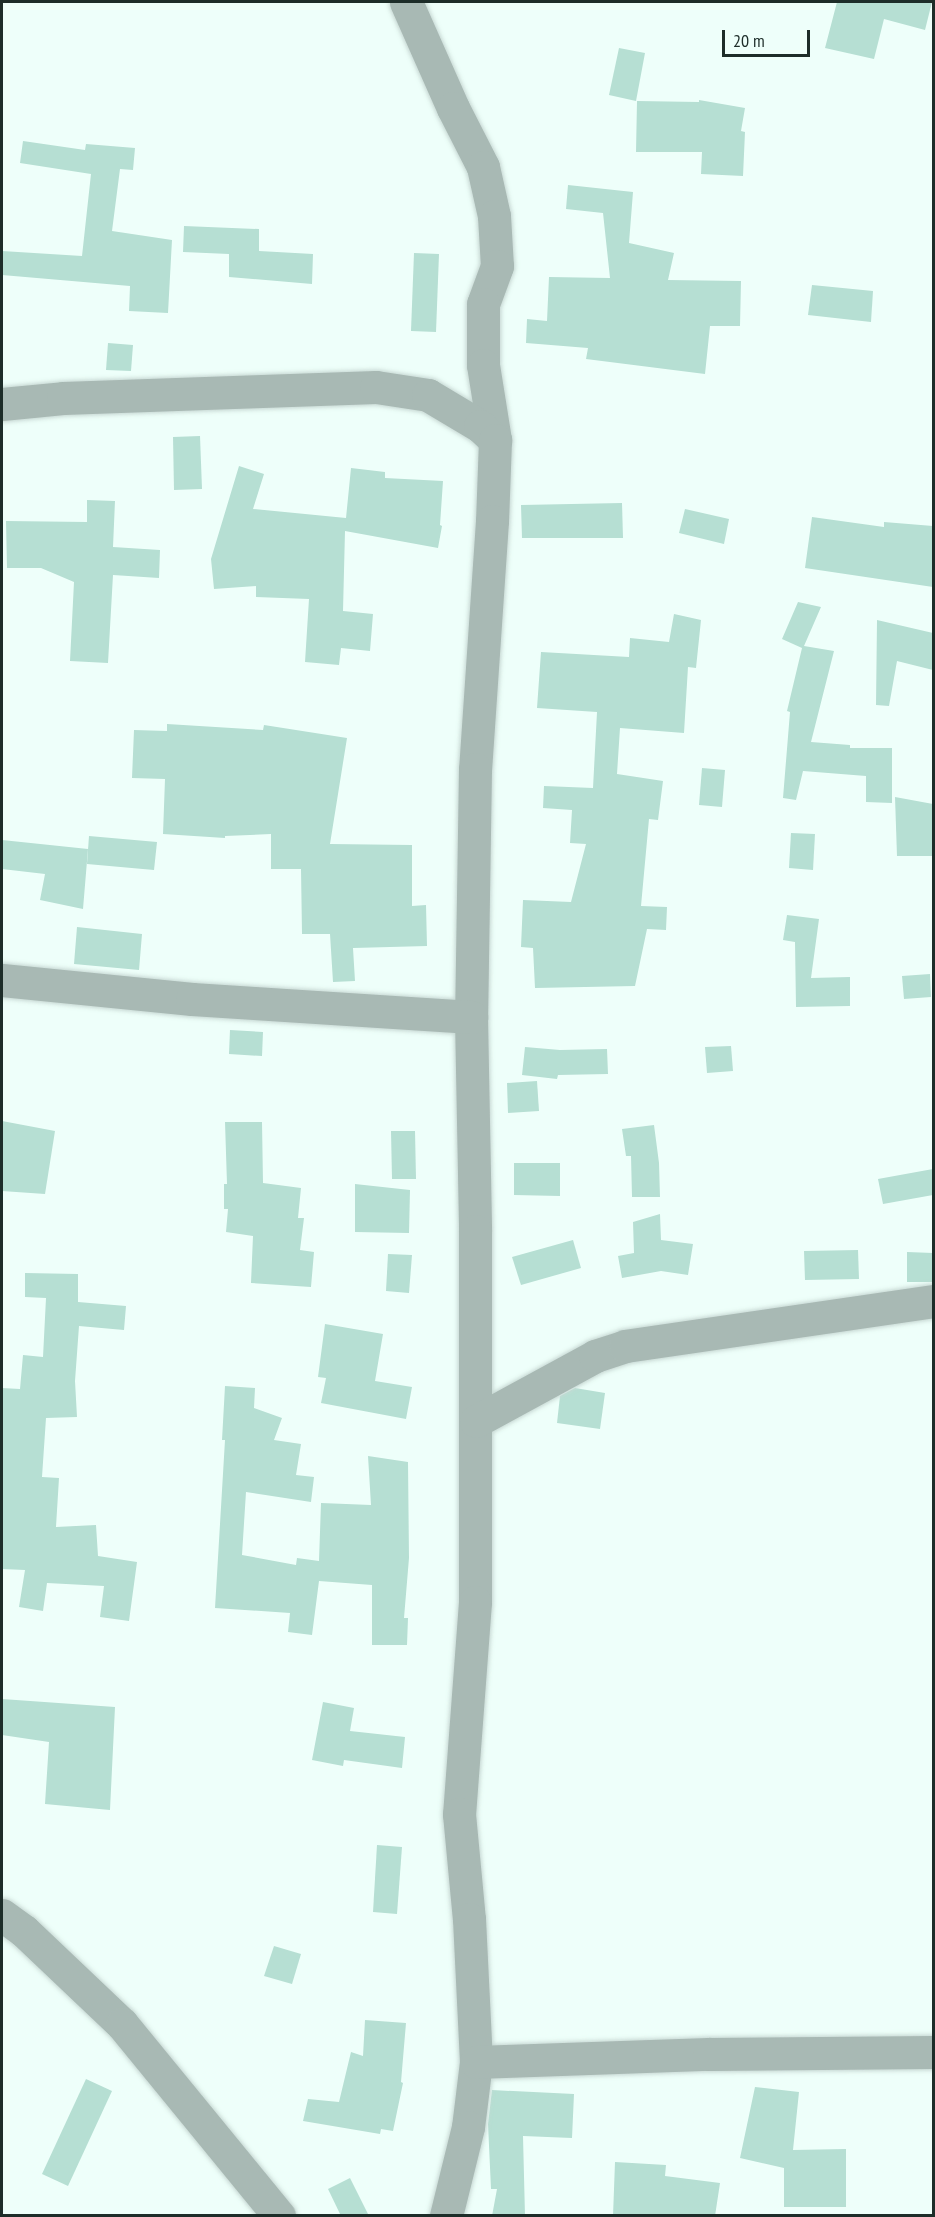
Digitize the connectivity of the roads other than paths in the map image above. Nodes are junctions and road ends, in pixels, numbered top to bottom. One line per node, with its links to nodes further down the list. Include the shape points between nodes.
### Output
1 (406, 2): 3 (street, via 483,167 494,216 497,266 483,304 483,365)
2 (2, 404): 3 (street, via 63,398 376,387 428,395 480,426)
3 (495, 440): 5 (street, via 475,769)
4 (2, 980): 5 (street, via 192,999)
5 (471, 1017): 7 (street)
6 (933, 1301): 7 (street, via 625,1346 595,1356)
7 (476, 1421): 10 (street, via 475,1602 459,1814)
8 (2, 1915): 11 (street, via 122,2024)
9 (933, 2052): 10 (street)
10 (476, 2062): 12 (street, via 468,2127)
11 (279, 2216)
12 (446, 2216)

